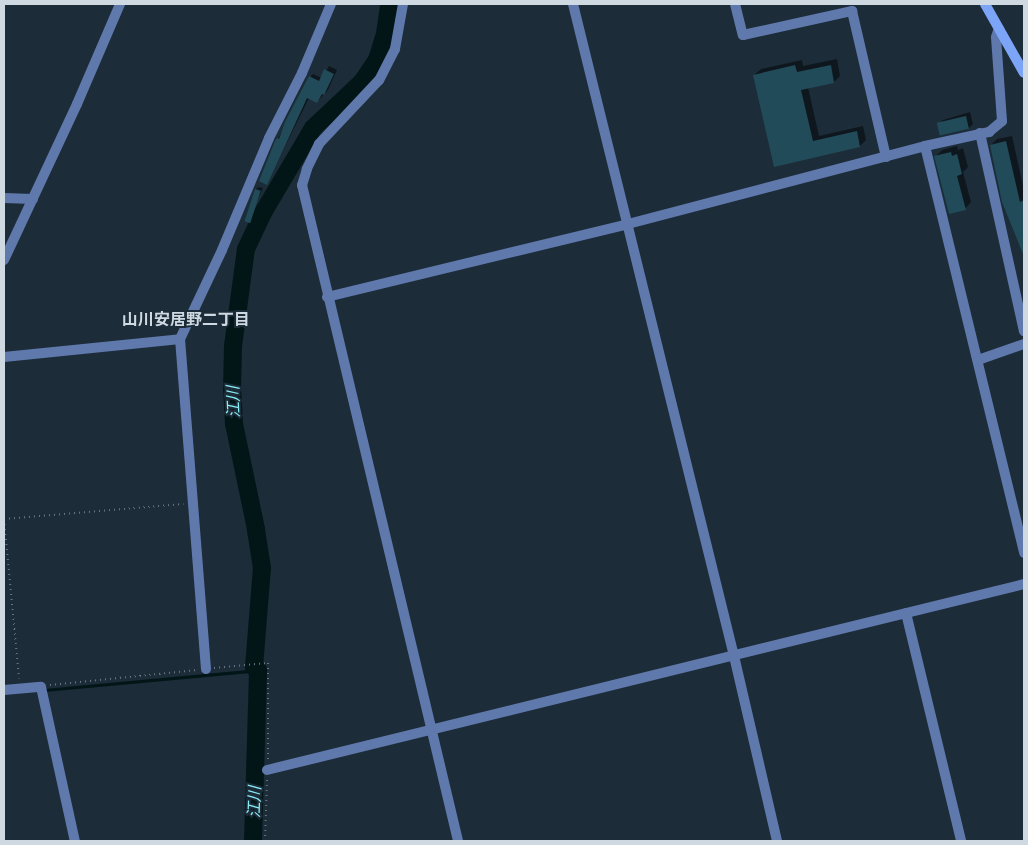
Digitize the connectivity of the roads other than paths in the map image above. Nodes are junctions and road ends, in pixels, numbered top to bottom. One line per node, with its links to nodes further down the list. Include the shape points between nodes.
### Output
1 (120, 4): 13 (street)
2 (331, 4): 18 (street)
3 (403, 4): 16 (street, via 395,49 379,80 320,144 306,169 302,185)
4 (574, 4): 14 (street)
5 (735, 4): 11 (street, via 743,35 852,11)
6 (985, 4): 7 (main road)
7 (999, 28): 8 (main road); 9 (street, via 996,37 1002,121 990,132)
8 (1024, 73)
9 (980, 134): 10 (street); 17 (street)
10 (925, 146): 11 (street); 21 (street)
11 (886, 157): 14 (street)
12 (4, 198): 13 (street)
13 (33, 198): 15 (street)
14 (628, 224): 16 (street); 25 (street)
15 (4, 260)
16 (328, 297): 28 (street)
17 (1024, 331)
18 (180, 339): 20 (street); 26 (street)
19 (1024, 344): 21 (street)
20 (4, 356)
21 (978, 360): 22 (street)
22 (1024, 553)
23 (1024, 584): 24 (street)
24 (906, 613): 25 (street); 33 (street)
25 (734, 656): 28 (street); 32 (street)
26 (206, 669)
27 (4, 690): 30 (street, via 41,687)
28 (432, 732): 29 (street); 31 (street)
29 (268, 770)
30 (75, 841)
31 (458, 841)
32 (777, 841)
33 (961, 841)

